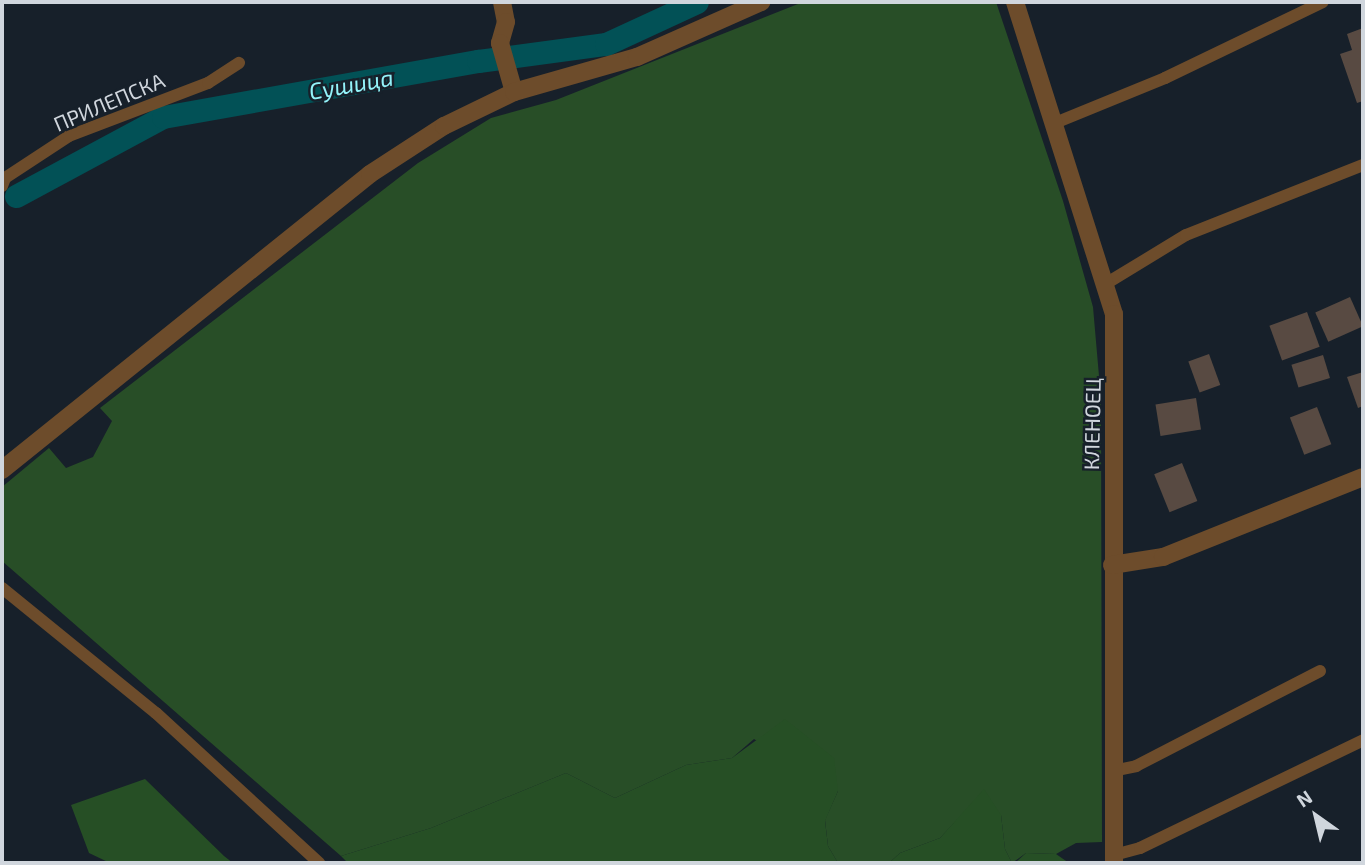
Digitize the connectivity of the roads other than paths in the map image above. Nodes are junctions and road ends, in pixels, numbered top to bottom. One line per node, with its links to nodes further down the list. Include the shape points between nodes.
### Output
1 (502, 2): 6 (street, via 506,22 500,43)
2 (761, 2): 6 (street, via 637,57)
3 (1015, 2): 7 (street, КЛЕНОЕЦ)
4 (1323, 2): 7 (lane, via 1165,78)
5 (239, 63): 9 (lane, ПРИЛЕПСКА, via 208,83 69,136 5,178)
6 (514, 92): 11 (street, via 444,126 370,174)
7 (1055, 123): 10 (street, КЛЕНОЕЦ)
8 (1363, 165): 10 (lane, via 1186,235)
9 (2, 186)
10 (1107, 284): 13 (street, КЛЕНОЕЦ, via 1114,314 1116,383)
11 (2, 470)
12 (1363, 477): 13 (street, via 1163,557)
13 (1112, 565): 17 (street, КЛЕНОЕЦ)
14 (2, 588): 19 (lane, via 156,713)
15 (1320, 671): 17 (lane, via 1136,766)
16 (1363, 740): 18 (lane)
17 (1113, 771): 18 (street, КЛЕНОЕЦ)
18 (1114, 859)
19 (319, 863)

